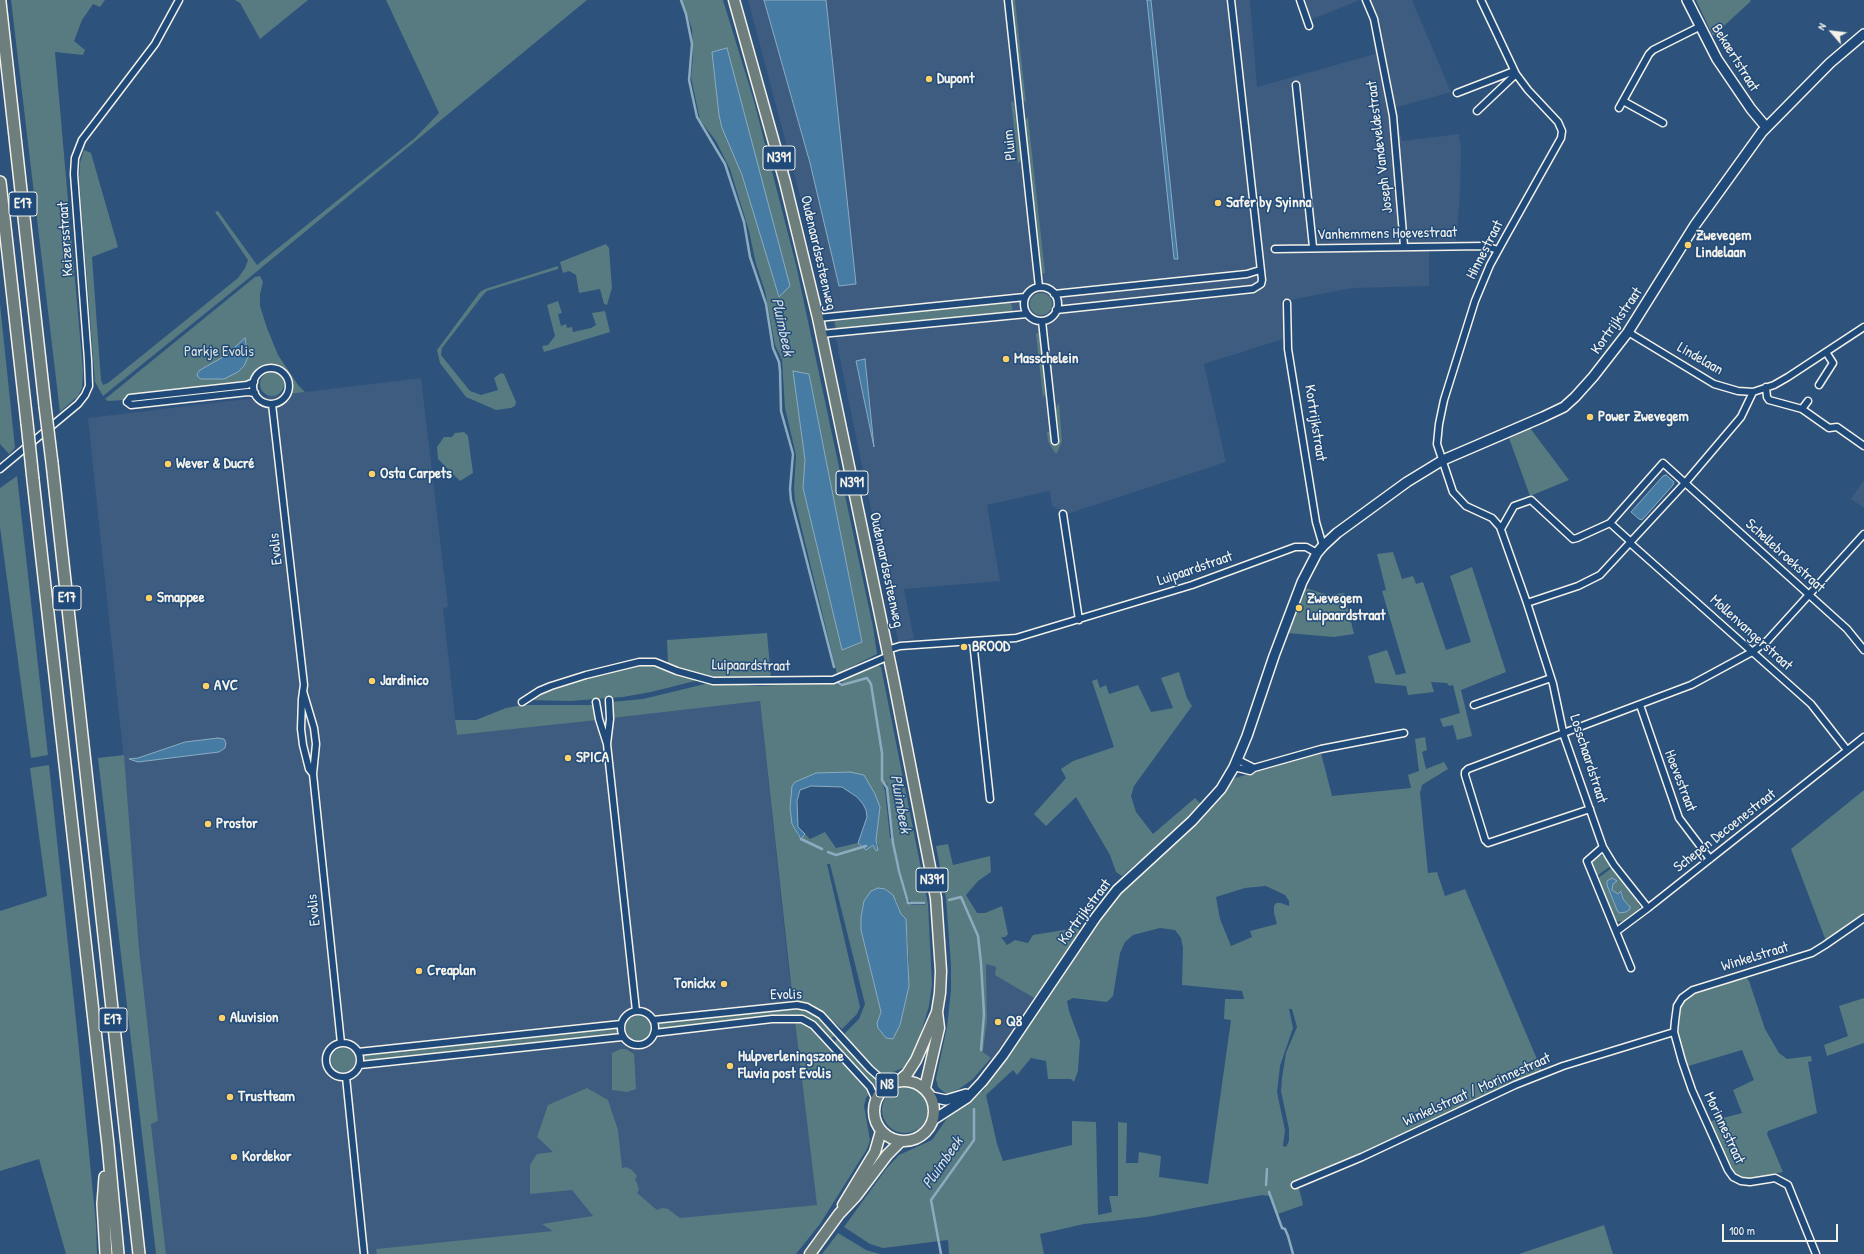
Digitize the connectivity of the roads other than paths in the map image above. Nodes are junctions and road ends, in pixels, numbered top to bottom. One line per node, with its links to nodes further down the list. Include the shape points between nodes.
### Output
1 (178, 0): 50 (street, Keizersstraat, via 155,44 82,140 75,158 89,386 78,404)
2 (734, 0): 33 (main road, Oudenaardsesteenweg / N391, via 785,182)
3 (1008, 0): 27 (street, Pluim)
4 (1231, 0): 26 (street)
5 (1300, 0): 10 (street)
6 (1366, 0): 22 (street, Joseph Vandeveldestraat, via 1374,19 1392,116)
7 (1481, 0): 13 (street, Hinnestraat)
8 (1687, 0): 11 (main road, Bekaertstraat)
9 (0, 2): 112 (highway, E17, bridge)
10 (1309, 26)
11 (1699, 27): 16 (street, via 1653,50); 20 (main road, Bekaertstraat, via 1716,59)
12 (1864, 34): 20 (main road, Kortrijkstraat, via 1830,63)
13 (1515, 73): 15 (street); 18 (street); 25 (street, Hinnestraat, via 1558,122 1562,131 1561,138)
14 (1296, 84): 23 (street)
15 (1456, 93)
16 (1623, 101): 17 (street); 19 (street)
17 (1619, 108)
18 (1477, 111)
19 (1663, 123)
20 (1766, 127): 36 (main road, Kortrijkstraat, via 1699,219)
21 (0, 182): 107 (highway, E17, bridge)
22 (1404, 246): 23 (street, Vanhemmens Hoevestraat); 25 (street, Vanhemmens Hoevestraat, via 1485,246)
23 (1313, 247): 24 (street, Vanhemmens Hoevestraat)
24 (1275, 248)
25 (1498, 250): 49 (street, Hinnestraat, via 1475,300 1444,400 1437,444)
26 (1260, 270): 28 (street, via 1247,274); 31 (street, via 1261,284 1253,289)
27 (1038, 287): 28 (street); 29 (street, via 1028,292)
28 (1054, 294): 31 (street, via 1058,305)
29 (1025, 297): 32 (street); 33 (street)
30 (1287, 304): 57 (street, Kortrijkstraat, via 1288,349)
31 (1056, 310): 34 (street, via 1051,318)
32 (1027, 314): 34 (street); 37 (street)
33 (818, 318): 37 (main road, Oudenaardsesteenweg / N391)
34 (1042, 321): 47 (street)
35 (1864, 326): 38 (street, Lindelaan)
36 (1628, 332): 42 (street, Lindelaan, via 1714,384 1738,391); 49 (main road, Kortrijkstraat, via 1584,389 1564,407)
37 (821, 334): 64 (main road, Oudenaardsesteenweg / N391)
38 (1826, 352): 40 (street, via 1835,362); 41 (street, Lindelaan, via 1788,377)
39 (254, 382): 43 (street); 43 (street, via 247,385 130,398 127,402 131,405); 45 (street, via 262,370 273,368 287,378 288,389 285,397)
40 (1819, 385)
41 (1766, 387): 42 (street, Lindelaan); 46 (street, via 1769,400)
42 (1753, 392): 51 (street, via 1741,417)
43 (255, 393): 45 (street, via 260,400)
44 (1808, 400): 46 (street)
45 (272, 404): 66 (street, Evolis)
46 (1802, 409): 48 (street, via 1829,428 1837,427)
47 (1055, 441)
48 (1864, 446)
49 (1443, 460): 54 (street, Losschaardstraat, via 1453,492 1460,501 1492,518); 57 (main road, Kortrijkstraat, via 1407,482)
50 (0, 469)
51 (1685, 483): 53 (street, Schellebroekstraat, via 1663,463); 56 (street); 58 (street, Schellebroekstraat)
52 (1063, 514): 60 (street)
53 (1610, 524): 54 (street, via 1572,539 1531,500 1514,506); 56 (street, Mollenvangerstraat)
54 (1501, 529): 59 (street, Losschaardstraat)
55 (1864, 534): 58 (street)
56 (1631, 542): 59 (street, via 1600,575 1578,586); 63 (street, Mollenvangerstraat)
57 (1320, 549): 60 (street, Luipaardstraat, via 1295,547 1192,585); 77 (main road, Kortrijkstraat, via 1299,589)
58 (1809, 595): 62 (street, Schellebroekstraat, via 1847,629); 63 (street, via 1767,641)
59 (1527, 603): 65 (street, Losschaardstraat)
60 (1079, 620): 61 (street, Luipaardstraat, via 1016,638)
61 (973, 641): 64 (street, Luipaardstraat, via 900,646); 79 (street)
62 (1864, 650)
63 (1752, 652): 71 (street, via 1691,686); 76 (street, Mollenvangerstraat, via 1811,704)
64 (888, 653): 68 (street, Luipaardstraat, via 833,680 713,681 655,662 639,662 552,686); 88 (main road, Oudenaardsesteenweg / N391, via 936,898 941,971)
65 (1551, 678): 70 (street); 73 (street, Losschaardstraat)
66 (303, 691): 78 (street, Evolis, via 316,744); 78 (street, Evolis, via 300,723 309,770)
67 (609, 700): 75 (street)
68 (522, 702)
69 (596, 702): 75 (street)
70 (1474, 705)
71 (1640, 706): 73 (street); 82 (street, Hoevestraat, via 1679,818)
72 (1404, 733): 77 (street, via 1321,748 1247,771)
73 (1564, 733): 80 (street, Losschaardstraat); 80 (street, via 1465,772 1485,840 1488,843 1492,842)
74 (1864, 737): 76 (street)
75 (607, 744): 87 (street)
76 (1847, 750): 82 (street, Schepen Decoenestraat)
77 (1236, 763): 101 (main road, Kortrijkstraat, via 1221,789 1192,821 1118,890 1096,917 1003,1055)
78 (313, 774): 94 (street, Evolis)
79 (990, 800)
80 (1590, 809): 81 (street, Losschaardstraat)
81 (1603, 847): 83 (street, Losschaardstraat); 85 (street, via 1587,861)
82 (1710, 859): 83 (street, Schepen Decoenestraat)
83 (1648, 908): 85 (street, Schepen Decoenestraat)
84 (1864, 918): 91 (street, Winkelstraat, via 1812,953 1693,990 1677,1006)
85 (1617, 931): 86 (street)
86 (1631, 968)
87 (636, 1011): 89 (street, via 644,1012); 90 (street, via 626,1015)
88 (937, 1012): 98 (main road, Oudenaardsesteenweg / N391, via 916,1060); 100 (main road, Oudenaardsesteenweg / N391, via 939,1028)
89 (653, 1020): 92 (street); 99 (street, Evolis, via 797,1005 807,1007 821,1015)
90 (621, 1024): 93 (street); 95 (street)
91 (1674, 1032): 108 (street, Winkelstraat / Morinnestraat, via 1563,1066 1515,1085); 115 (street, Morinnestraat, via 1692,1090 1728,1170 1733,1177 1741,1181 1774,1178 1788,1185)
92 (654, 1034): 93 (street, via 649,1042 640,1046 630,1044); 103 (street, Evolis, via 772,1019 802,1019 813,1025 870,1087)
93 (622, 1037): 96 (street)
94 (341, 1043): 95 (street, via 352,1046); 97 (street, via 329,1051 326,1064 334,1075)
95 (358, 1052): 96 (street)
96 (360, 1065): 97 (street, via 353,1075)
97 (346, 1077): 113 (street)
98 (900, 1080): 99 (main road, N8); 100 (main road, N8, via 913,1081)
99 (888, 1085): 103 (main road, N8, via 879,1093)
100 (925, 1088): 102 (main road, N8)
101 (976, 1089): 102 (main road, Kortrijkstraat, via 953,1099); 104 (main road, Kortrijkstraat, via 967,1098)
102 (932, 1097): 104 (main road)
103 (876, 1100): 105 (main road, N8, via 874,1116)
104 (933, 1120): 106 (main road, via 924,1134 910,1141)
105 (881, 1131): 106 (main road); 109 (main road, via 875,1152)
106 (901, 1141): 109 (main road)
107 (108, 1144): 110 (highway, via 103,1204); 111 (highway, E17)
108 (1296, 1185)
109 (839, 1214): 114 (main road)
110 (106, 1254)
111 (118, 1254)
112 (139, 1254)
113 (364, 1254)
114 (810, 1254)
115 (1816, 1254)

